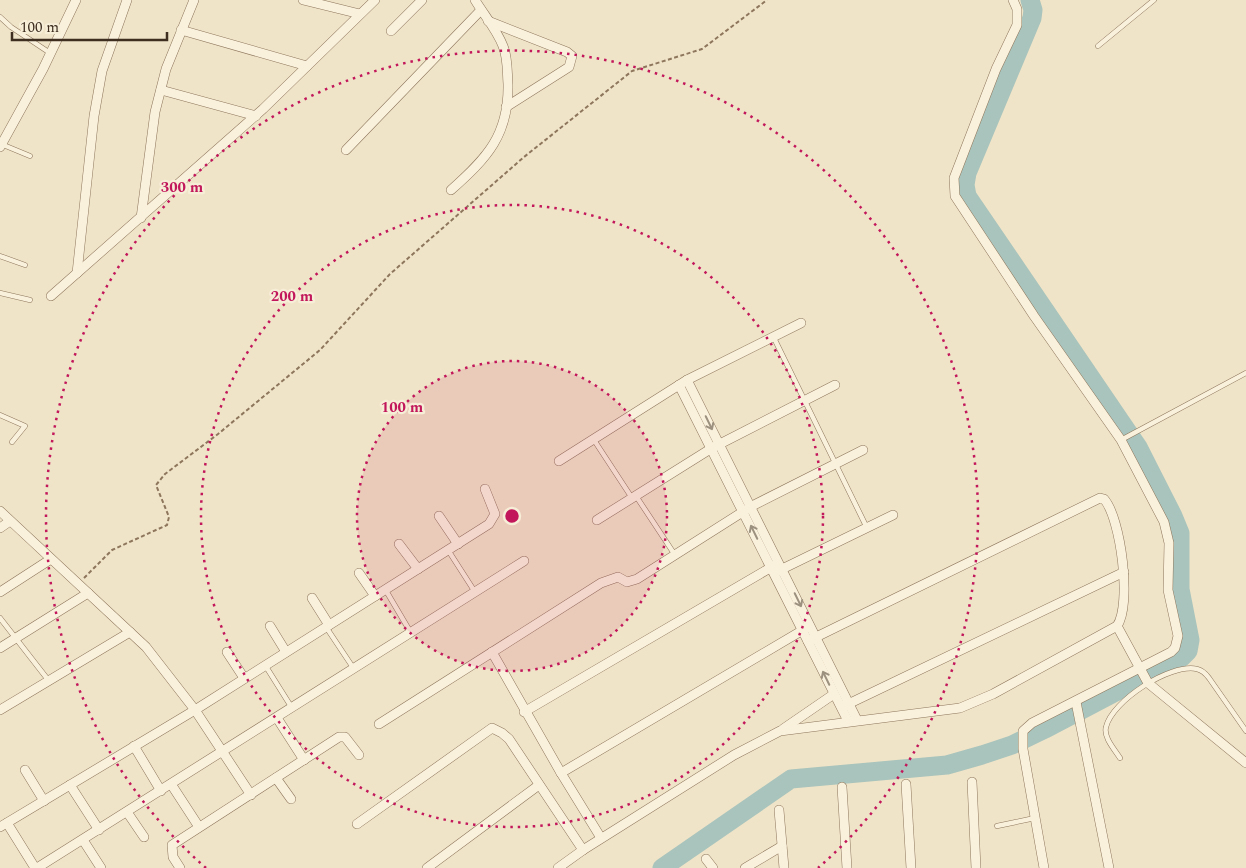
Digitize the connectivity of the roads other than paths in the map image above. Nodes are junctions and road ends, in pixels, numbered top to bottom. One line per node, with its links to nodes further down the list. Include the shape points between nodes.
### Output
1 (76, 0): 17 (street)
2 (127, 0): 29 (street, via 102,71 94,116)
3 (194, 0): 14 (street)
4 (303, 0): 11 (street)
5 (375, 0): 11 (street)
6 (422, 0): 15 (street)
7 (475, 0): 10 (street)
8 (1013, 0): 41 (street, via 1017,8 1017,25 996,69 954,178 953,189 959,204 1007,276)
9 (1154, 0): 16 (lane)
10 (481, 10): 13 (street); 23 (street)
11 (360, 14): 18 (street)
12 (0, 17): 17 (lane)
13 (488, 21): 20 (street, via 503,45 507,62); 20 (street, via 572,56 569,67)
14 (181, 30): 18 (street); 19 (street)
15 (391, 31)
16 (1098, 46)
17 (50, 54): 22 (street)
18 (308, 66): 21 (street)
19 (161, 90): 21 (street); 26 (street)
20 (506, 107): 25 (street, via 506,119 494,145)
21 (256, 116): 26 (street)
22 (1, 146): 24 (lane)
23 (346, 150)
24 (30, 156)
25 (451, 190)
26 (142, 218): 29 (street)
27 (0, 256): 28 (lane)
28 (25, 265)
29 (78, 273): 31 (street)
30 (0, 293): 32 (lane)
31 (51, 296)
32 (30, 300)
33 (801, 323): 34 (street)
34 (774, 336): 36 (street); 38 (lane)
35 (1246, 373): 41 (lane)
36 (683, 382): 40 (street); 43 (street)
37 (835, 385): 38 (street)
38 (804, 399): 43 (street); 46 (lane)
39 (0, 415): 42 (lane, via 25,426)
40 (594, 440): 45 (street); 48 (lane)
41 (1121, 440): 87 (street, via 1168,533 1168,590 1178,636 1171,652)
42 (12, 442)
43 (716, 446): 48 (street); 49 (street)
44 (863, 450): 46 (street)
45 (560, 461)
46 (836, 463): 49 (street); 56 (lane)
47 (485, 489): 58 (street, via 494,507 493,519)
48 (634, 497): 53 (street); 60 (lane)
49 (748, 508): 60 (street); 63 (street)
50 (0, 511): 54 (street)
51 (892, 515): 56 (street)
52 (439, 516): 58 (street)
53 (597, 520)
54 (10, 521): 55 (street); 61 (street)
55 (0, 528)
56 (867, 528): 63 (street)
57 (399, 544): 64 (street)
58 (458, 544): 59 (street)
59 (448, 550): 64 (street); 69 (lane)
60 (675, 555): 85 (street, via 631,581 618,577 601,583)
61 (52, 559): 68 (street); 70 (street)
62 (524, 561): 69 (street)
63 (777, 568): 77 (street); 98 (street)
64 (418, 569): 67 (street)
65 (1124, 572): 76 (street, via 1124,611); 81 (street, via 1112,510 1100,498); 94 (street)
66 (358, 573): 71 (street)
67 (385, 590): 71 (street); 79 (lane)
68 (0, 592)
69 (475, 592): 79 (street)
70 (88, 593): 78 (street); 80 (street)
71 (374, 596): 75 (street)
72 (312, 598): 75 (street)
73 (0, 618): 80 (lane)
74 (270, 626): 84 (street)
75 (327, 626): 84 (street); 88 (lane)
76 (1117, 626): 87 (street); 100 (street, via 993,694 960,708)
77 (806, 628): 81 (street); 111 (street)
78 (130, 632): 90 (street); 97 (street, via 164,668)
79 (410, 633): 88 (street)
80 (15, 638): 82 (street); 90 (lane)
81 (812, 639): 92 (street, one-way to 81); 94 (street)
82 (0, 648)
83 (227, 652): 89 (street)
84 (286, 652): 86 (street)
85 (492, 652): 98 (street); 101 (street)
86 (265, 665): 89 (street); 95 (lane)
87 (1138, 668): 91 (street); 93 (street)
88 (354, 669): 95 (street)
89 (244, 678): 97 (street)
90 (48, 681): 96 (street)
91 (1148, 683): 103 (lane, via 1188,668 1202,671); 107 (lane, via 1119,707 1105,727 1106,735); 109 (street)
92 (834, 694): 94 (street); 102 (street)
93 (1076, 705): 125 (street, via 1032,723 1023,731); 149 (street)
94 (845, 706): 100 (street)
95 (292, 708): 99 (street)
96 (0, 710)
97 (195, 710): 104 (street); 105 (street)
98 (524, 712): 111 (street)
99 (277, 718): 105 (street); 108 (street)
100 (853, 721): 102 (street)
101 (379, 724)
102 (780, 731): 132 (street, via 734,755)
103 (1246, 731)
104 (134, 746): 116 (street); 119 (street)
105 (222, 752): 114 (street); 120 (street)
106 (358, 755): 108 (street, via 345,737 338,736)
107 (1120, 758)
108 (304, 760): 112 (street)
109 (1246, 763)
110 (24, 770): 122 (street)
111 (560, 773): 132 (street)
112 (276, 778): 120 (street); 121 (street)
113 (972, 782): 147 (street)
114 (171, 784): 119 (street); 129 (street)
115 (906, 784): 146 (street)
116 (70, 785): 122 (street); 130 (street)
117 (539, 785): 126 (street, via 509,739 492,728); 135 (street); 140 (street)
118 (842, 787): 145 (street)
119 (161, 791): 124 (street)
120 (251, 795): 129 (street)
121 (291, 799)
122 (44, 801): 127 (street)
123 (779, 810): 134 (street)
124 (128, 812): 130 (street); 131 (street)
125 (1035, 818): 128 (lane); 148 (street)
126 (356, 824)
127 (2, 825): 137 (street)
128 (997, 826)
129 (199, 828): 139 (street, via 172,845 173,858)
130 (98, 830): 133 (street)
131 (144, 837)
132 (602, 838): 135 (street)
133 (82, 840): 137 (street); 138 (street)
134 (782, 846): 143 (street); 144 (street)
135 (583, 850): 141 (street)
136 (706, 859): 142 (street)
137 (39, 867)
138 (101, 868)
139 (180, 868)
140 (427, 868)
141 (558, 868)
142 (713, 868)
143 (745, 868)
144 (784, 868)
145 (847, 868)
146 (911, 868)
147 (976, 868)
148 (1044, 868)
149 (1109, 868)

